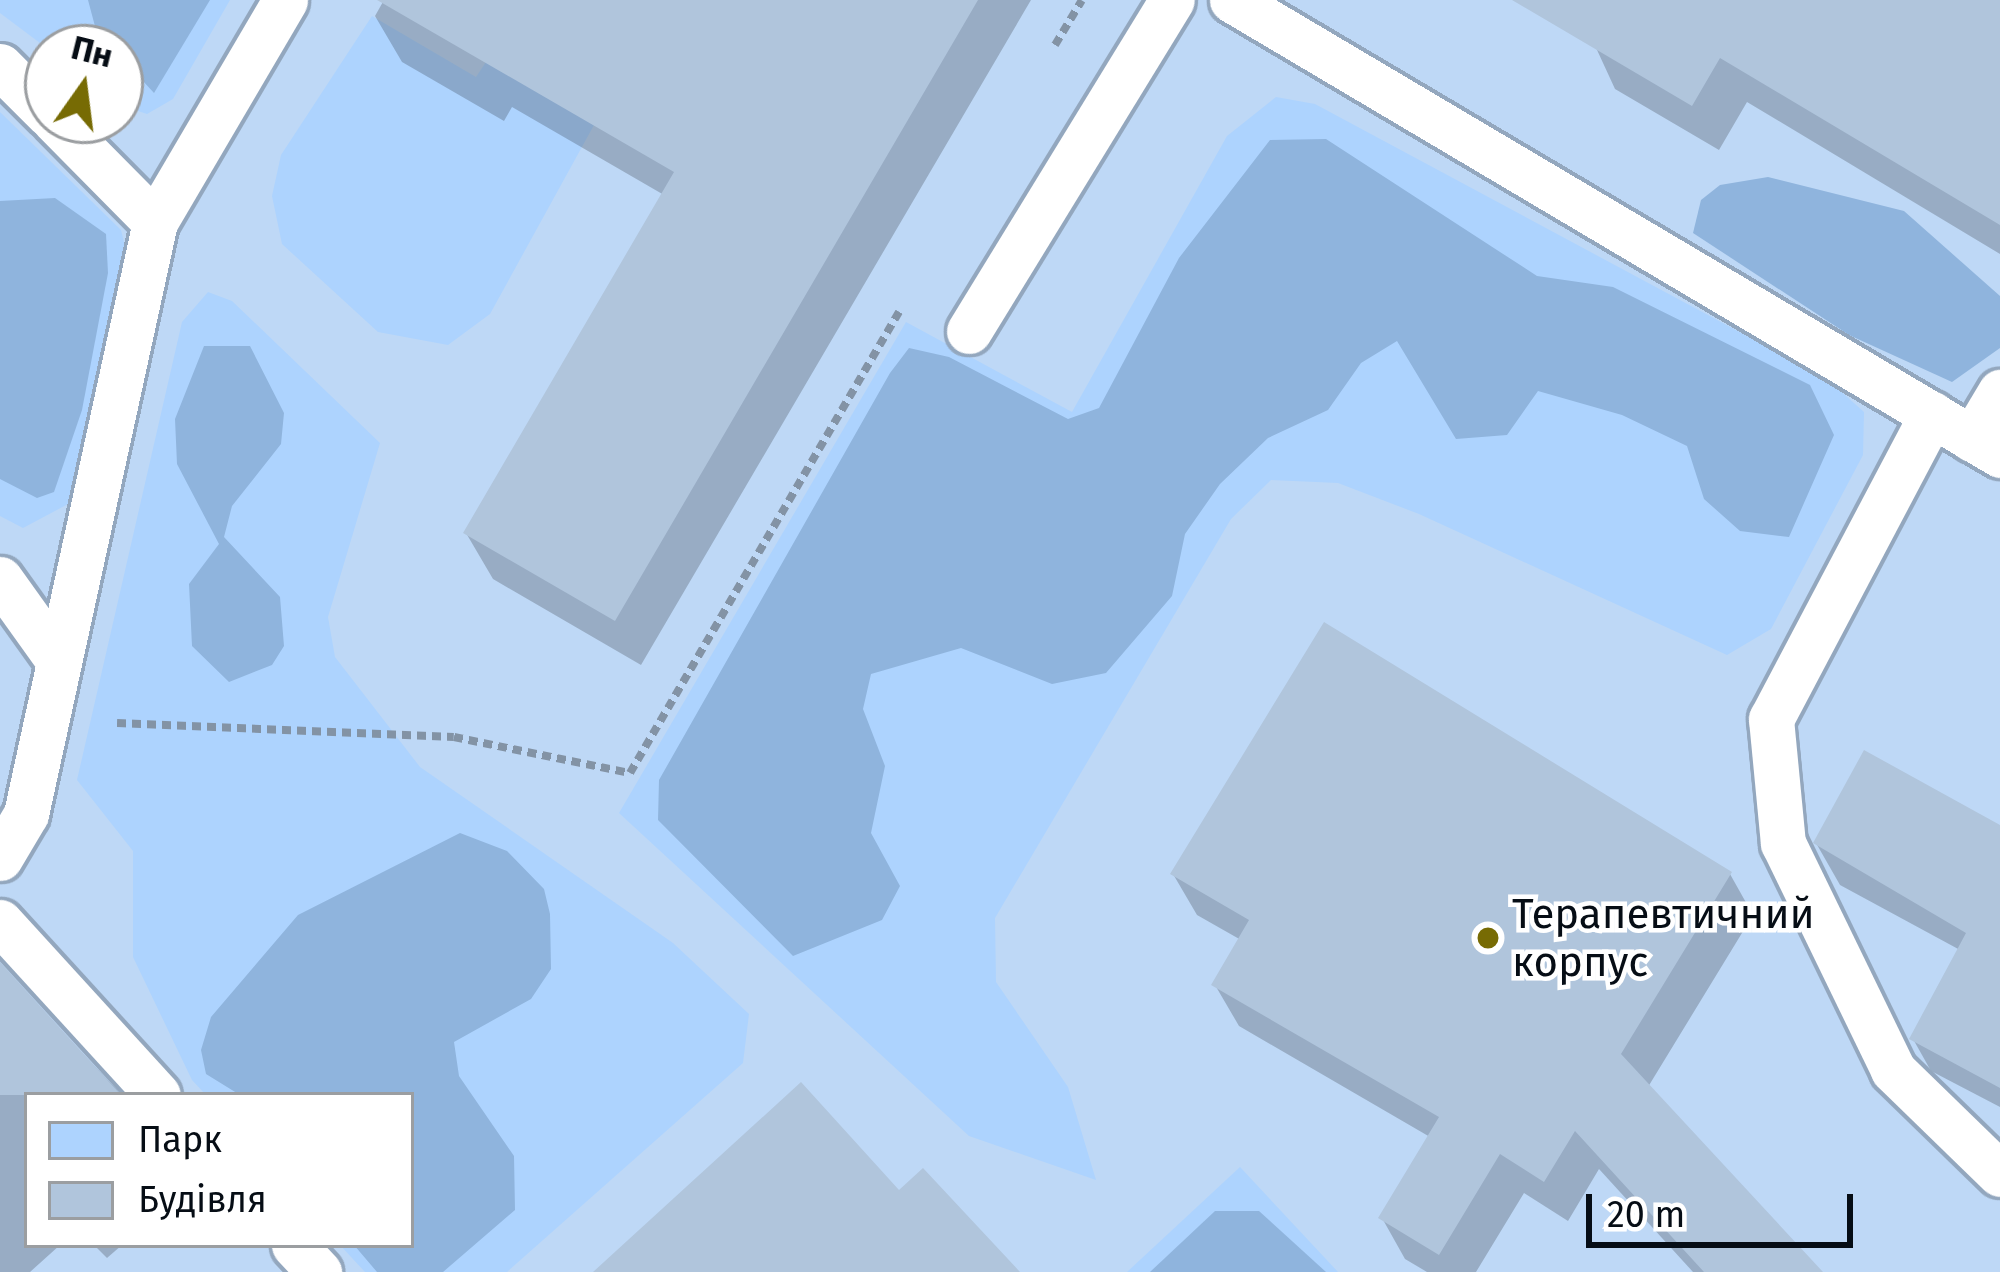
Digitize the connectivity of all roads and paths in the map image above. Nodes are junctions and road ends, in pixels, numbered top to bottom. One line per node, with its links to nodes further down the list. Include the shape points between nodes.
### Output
1 (285, 0): 9 (lane)
2 (1082, 0): 5 (path)
3 (1172, 0): 11 (lane)
4 (1232, 0): 13 (lane)
5 (1046, 61)
6 (0, 66): 7 (lane)
7 (24, 90)
8 (78, 144): 9 (lane)
9 (155, 222): 16 (lane)
10 (904, 305): 17 (path, via 630,773 454,737)
11 (969, 331)
12 (2000, 392): 14 (lane)
13 (1932, 414): 14 (lane); 21 (lane, via 1771,719 1783,843 1893,1070)
14 (1986, 447)
15 (0, 579): 16 (lane)
16 (58, 660): 17 (lane)
17 (46, 719): 18 (lane, via 26,814)
18 (0, 858)
19 (0, 922): 20 (lane)
20 (155, 1092)
21 (2000, 1174)
22 (297, 1248): 23 (lane)
23 (319, 1272)

